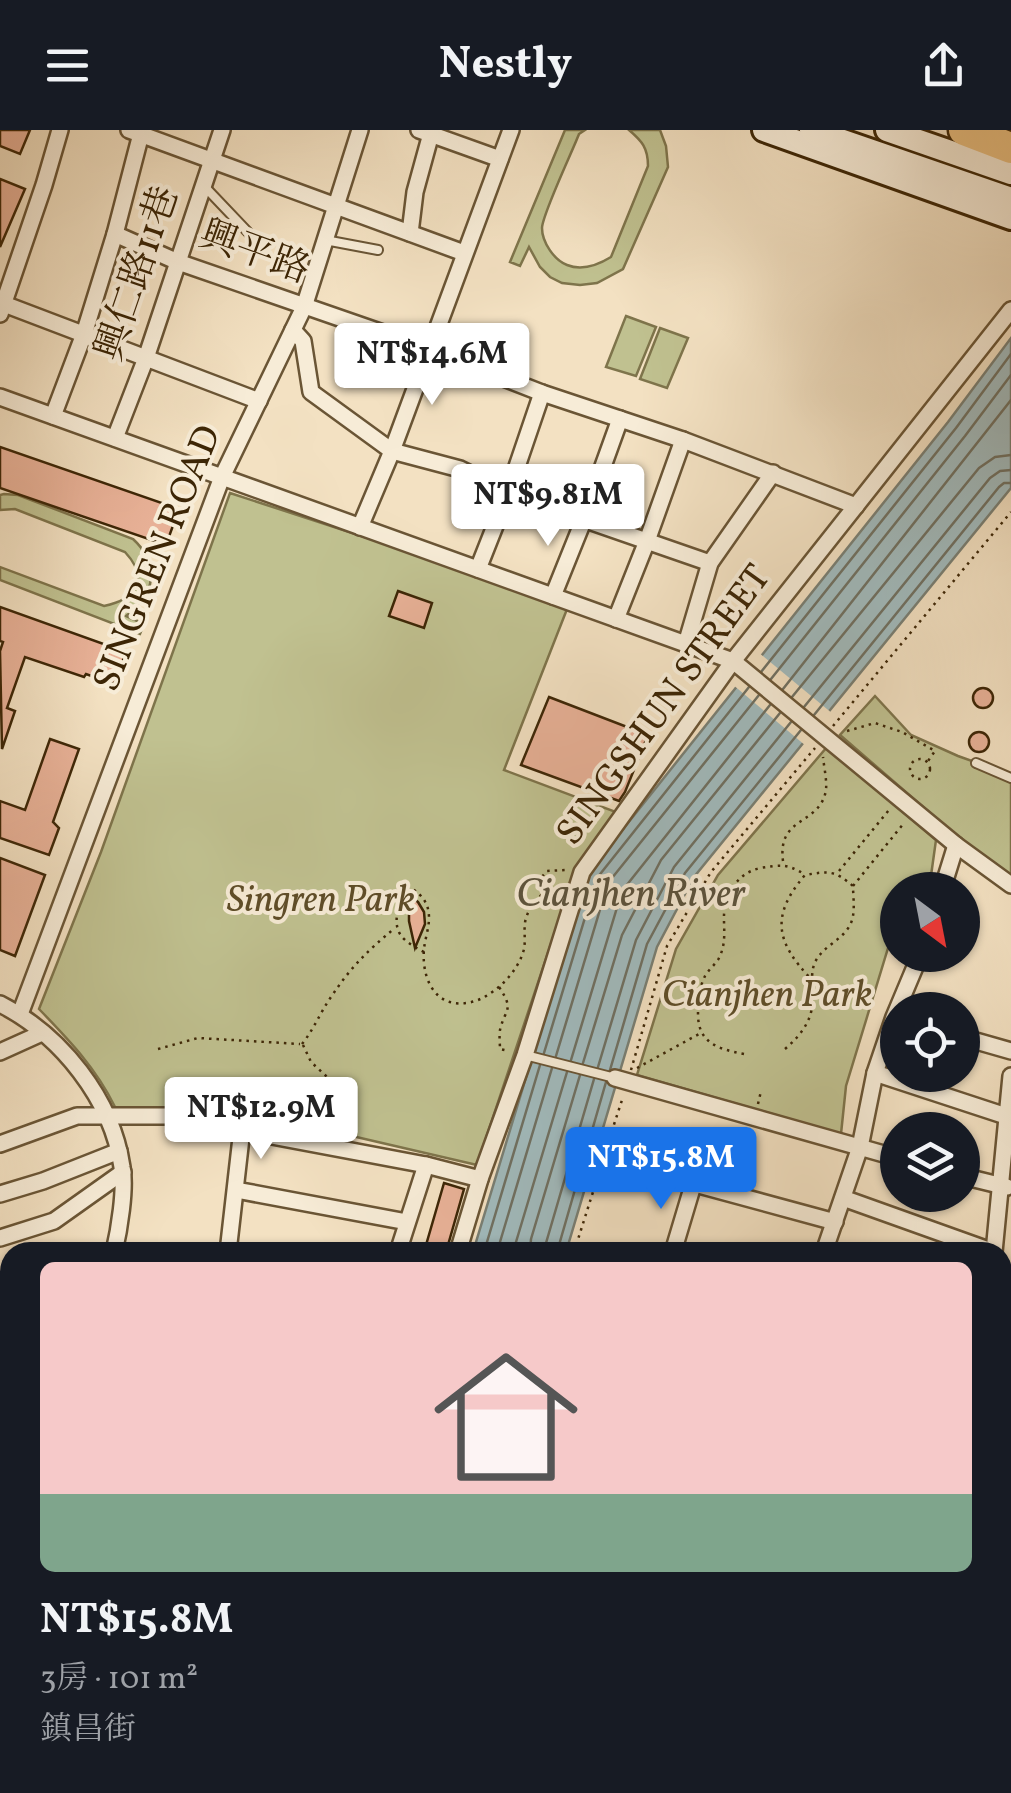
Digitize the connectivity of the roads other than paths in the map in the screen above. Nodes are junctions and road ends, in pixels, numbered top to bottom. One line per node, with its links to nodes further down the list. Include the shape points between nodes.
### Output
1 (60, 130): 31 (street)
2 (222, 130): 16 (street, 興仁路11巷)
3 (360, 130): 21 (street, SINGREN ROAD)
4 (511, 130): 15 (street)
5 (764, 130): 22 (street)
6 (811, 130): 20 (street)
7 (848, 130): 19 (street)
8 (888, 130): 17 (street)
9 (964, 130): 14 (highway)
10 (990, 130): 13 (highway)
11 (137, 132): 16 (street); 24 (street)
12 (428, 132): 15 (street); 23 (street)
13 (1011, 138)
14 (1011, 148)
15 (500, 160): 28 (street)
16 (212, 161): 18 (street, 興仁路11巷); 21 (street)
17 (1011, 173)
18 (204, 186): 26 (lane); 29 (street, 興仁路11巷)
19 (1011, 186)
20 (1011, 199)
21 (335, 204): 23 (street); 25 (street, SINGREN ROAD)
22 (1011, 218)
23 (410, 233): 28 (street)
24 (115, 234): 29 (street, 興平路); 34 (street)
25 (325, 240): 27 (lane); 30 (street, SINGREN ROAD)
26 (263, 248)
27 (378, 250)
28 (464, 253): 35 (street)
29 (178, 262): 30 (street, 興平路); 36 (street, 興仁路11巷)
30 (304, 307): 33 (street, SINGREN ROAD); 35 (street, 興平路)
31 (2, 309): 34 (street)
32 (1011, 310): 48 (street, SINGSHUN STREET)
33 (293, 330): 39 (street, SINGREN ROAD); 44 (street, via 303,341 311,392)
34 (84, 334): 36 (street); 40 (street)
35 (429, 349): 37 (street, 興平路); 44 (street)
36 (146, 358): 39 (street); 42 (street, 興仁路11巷)
37 (542, 393): 41 (street, 興平路); 47 (street)
38 (0, 397): 40 (street)
39 (258, 401): 46 (street, SINGREN ROAD)
40 (53, 416): 42 (street)
41 (620, 419): 43 (street, 興平路); 49 (street)
42 (115, 438): 46 (street)
43 (683, 440): 45 (street, 興平路); 51 (street)
44 (392, 450): 47 (street, via 460,469); 50 (street)
45 (773, 473): 48 (street, 興平路); 52 (street)
46 (222, 478): 50 (street); 64 (street, SINGREN ROAD)
47 (508, 493): 49 (street); 53 (street)
48 (856, 506): 57 (street, SINGSHUN STREET)
49 (584, 519): 51 (street); 54 (street)
50 (360, 527): 53 (street)
51 (647, 542): 52 (street); 55 (street)
52 (710, 563): 56 (street)
53 (478, 570): 54 (street)
54 (553, 596): 55 (street)
55 (616, 619): 56 (street)
56 (686, 644): 57 (street)
57 (733, 661): 60 (street); 69 (street, SINGSHUN STREET, via 582,872)
58 (976, 763): 59 (lane)
59 (1011, 778)
60 (956, 845): 61 (street); 62 (street)
61 (948, 872)
62 (1011, 886)
63 (0, 1004): 64 (street)
64 (20, 1014): 65 (street)
65 (42, 1033): 68 (street); 74 (street, via 68,1057)
66 (980, 1042): 67 (street)
67 (1011, 1051)
68 (0, 1052)
69 (527, 1055): 72 (lane); 84 (street, SINGSHUN STREET)
70 (880, 1060): 71 (street)
71 (875, 1073): 75 (street); 78 (street)
72 (627, 1076): 78 (street)
73 (1011, 1076): 75 (street)
74 (107, 1115): 76 (street, via 166,1116); 77 (street, via 66,1118); 79 (street)
75 (1006, 1116): 87 (street)
76 (242, 1130): 82 (street); 88 (street)
77 (0, 1144)
78 (860, 1147): 80 (street); 90 (street)
79 (119, 1151): 83 (street); 89 (street)
80 (880, 1153)
81 (603, 1159): 86 (street)
82 (426, 1165): 84 (street); 91 (street)
83 (124, 1172): 93 (street, via 54,1221); 94 (street)
84 (480, 1179): 97 (street, SINGSHUN STREET)
85 (980, 1180): 87 (street)
86 (693, 1185): 92 (street); 98 (street)
87 (1006, 1186): 101 (street)
88 (236, 1190): 91 (street); 95 (street)
89 (0, 1194)
90 (844, 1198): 92 (street); 100 (street)
91 (407, 1222): 96 (street)
92 (836, 1222): 99 (street)
93 (0, 1238)
94 (117, 1242)
95 (229, 1242)
96 (401, 1242)
97 (461, 1242)
98 (676, 1242)
99 (828, 1242)
100 (989, 1242)
101 (999, 1242)

